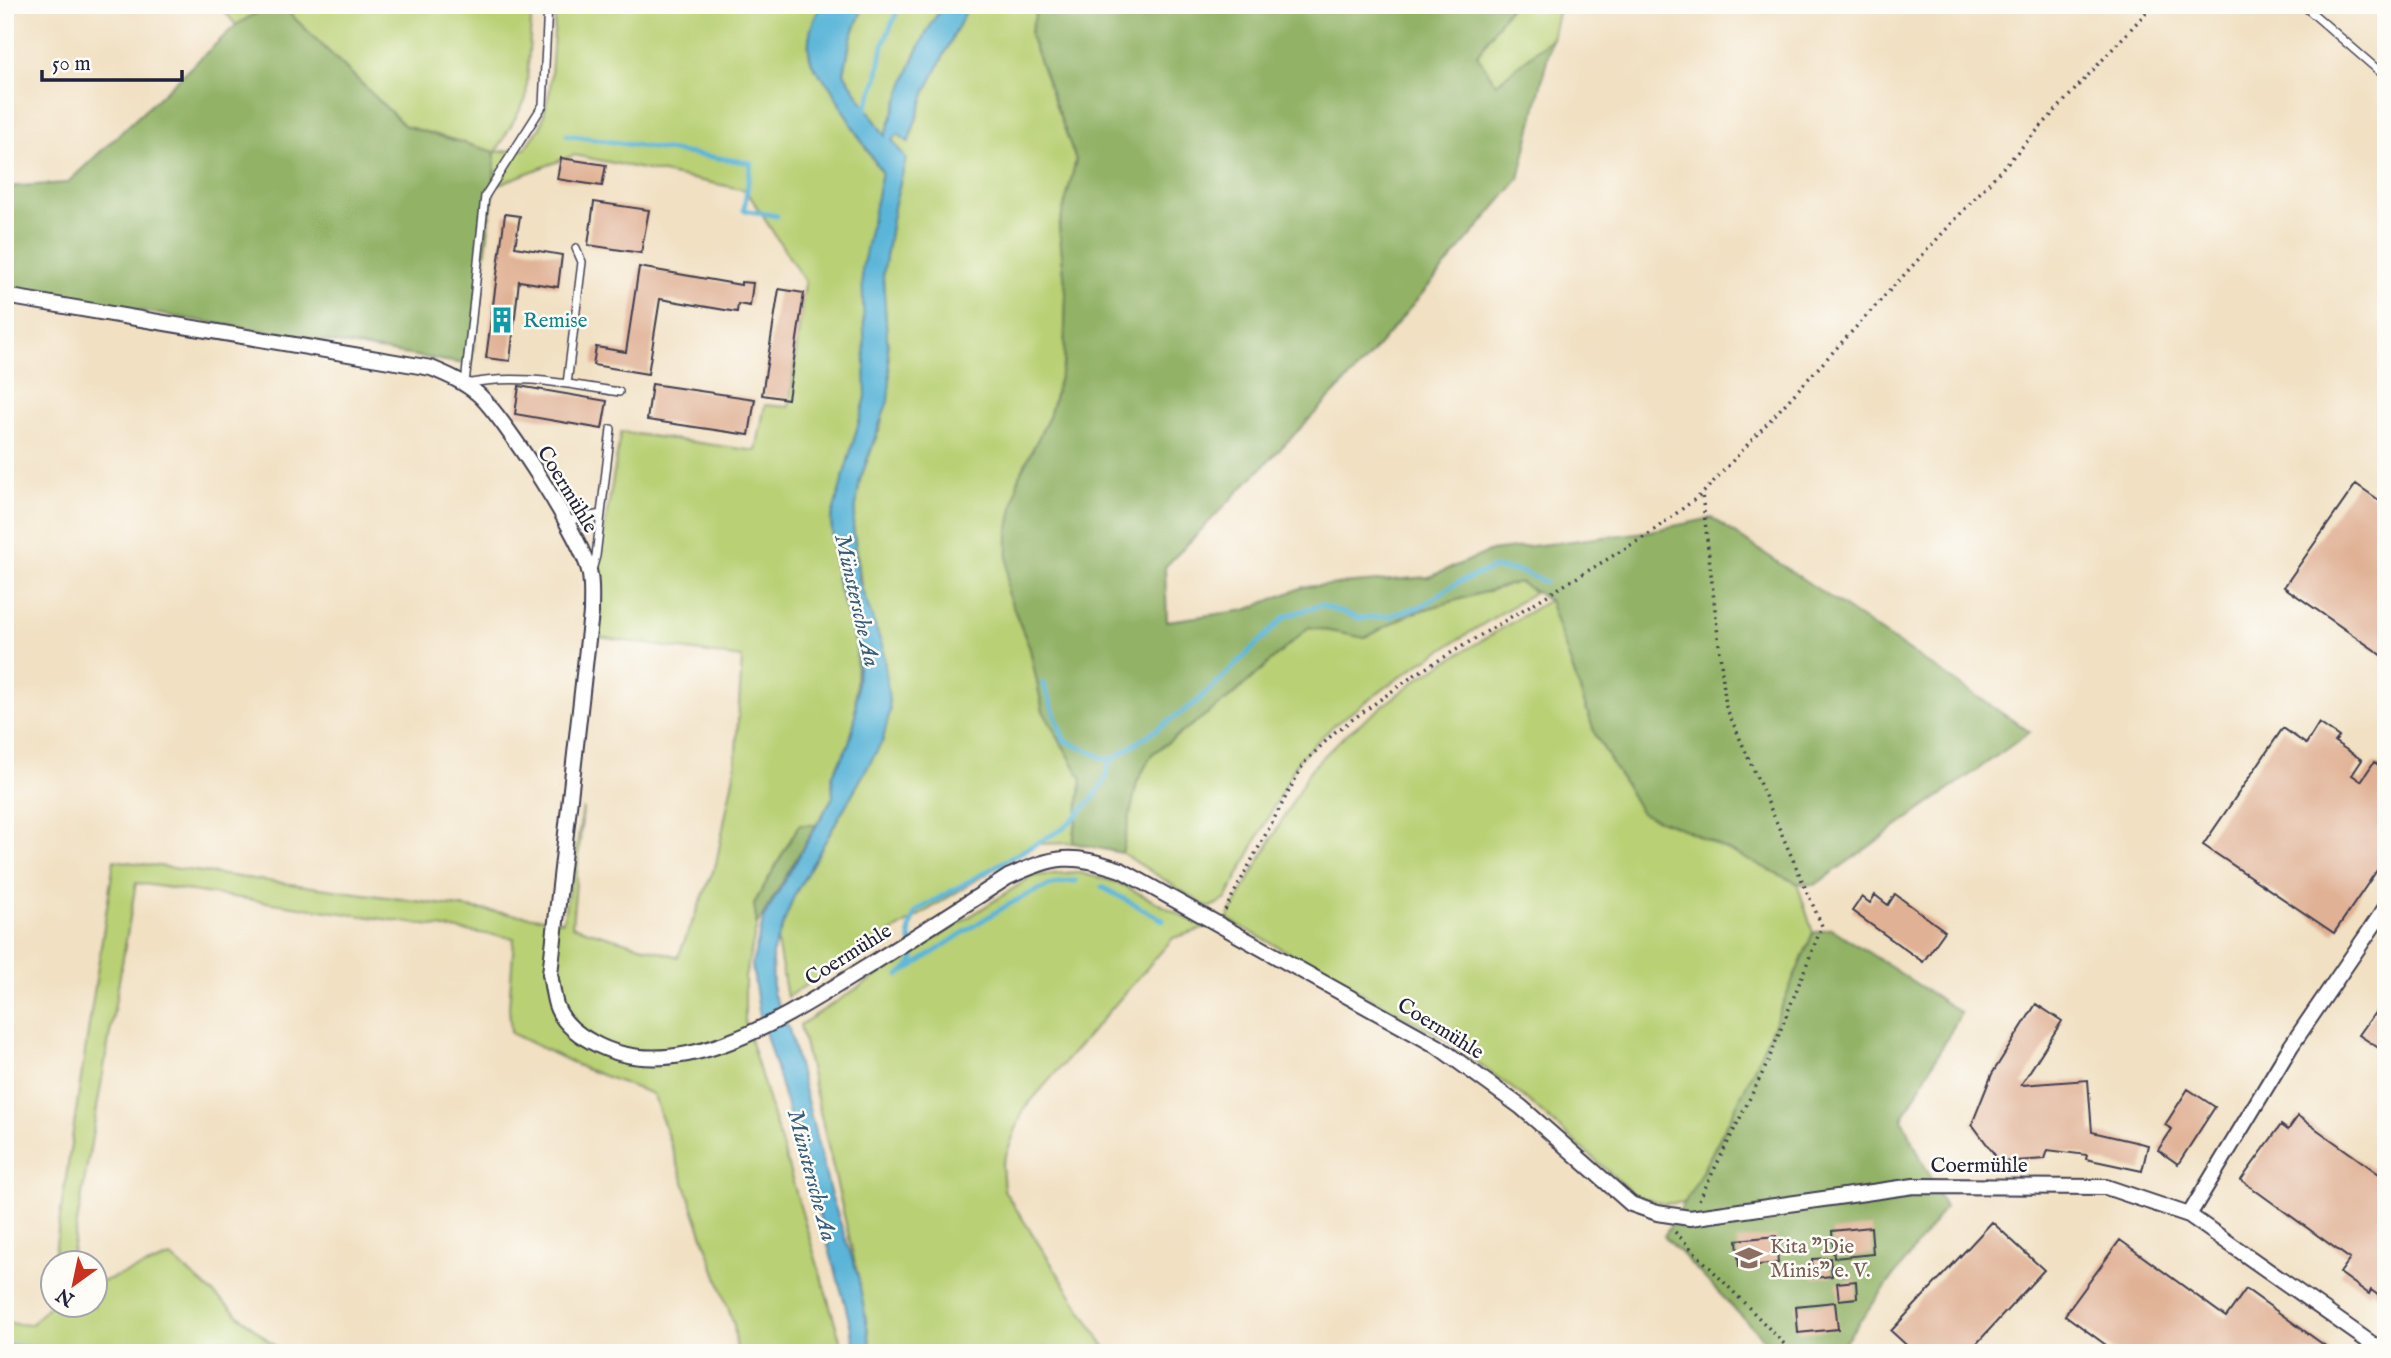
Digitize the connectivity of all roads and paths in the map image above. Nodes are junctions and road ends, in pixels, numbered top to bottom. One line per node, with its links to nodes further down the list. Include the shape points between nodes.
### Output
1 (548, 5): 7 (lane, via 543,105 485,196)
2 (2153, 5): 11 (path)
3 (2303, 5): 4 (lane)
4 (2386, 77)
5 (576, 248): 8 (lane, via 582,262)
6 (5, 296): 7 (street, Coermühle, via 431,369)
7 (465, 384): 8 (lane, via 495,377); 13 (street, Coermühle, via 500,421)
8 (567, 384): 9 (lane)
9 (619, 392)
10 (611, 429): 12 (lane)
11 (1702, 494): 16 (path, via 1646,536 1416,674 1335,732 1304,764 1232,902); 19 (path, via 1726,707 1822,926 1767,1064)
12 (601, 514): 13 (lane); 14 (lane)
13 (565, 521): 14 (street, Coermühle)
14 (590, 574): 16 (street, Coermühle, via 591,613 550,974 556,1007 575,1032 606,1050 644,1057 680,1055 751,1034 802,1007 1008,877 1045,861 1082,857 1121,870)
15 (2386, 907): 18 (street, via 2291,1046)
16 (1215, 923): 17 (street, Coermühle, via 1437,1046 1521,1107 1631,1205)
17 (1657, 1213): 19 (street, Coermühle); 20 (path)
18 (2189, 1216): 19 (street, Coermühle, via 2106,1187 1914,1186); 21 (street, Coermühle)
19 (1690, 1218)
20 (1793, 1353)
21 (2385, 1353)

